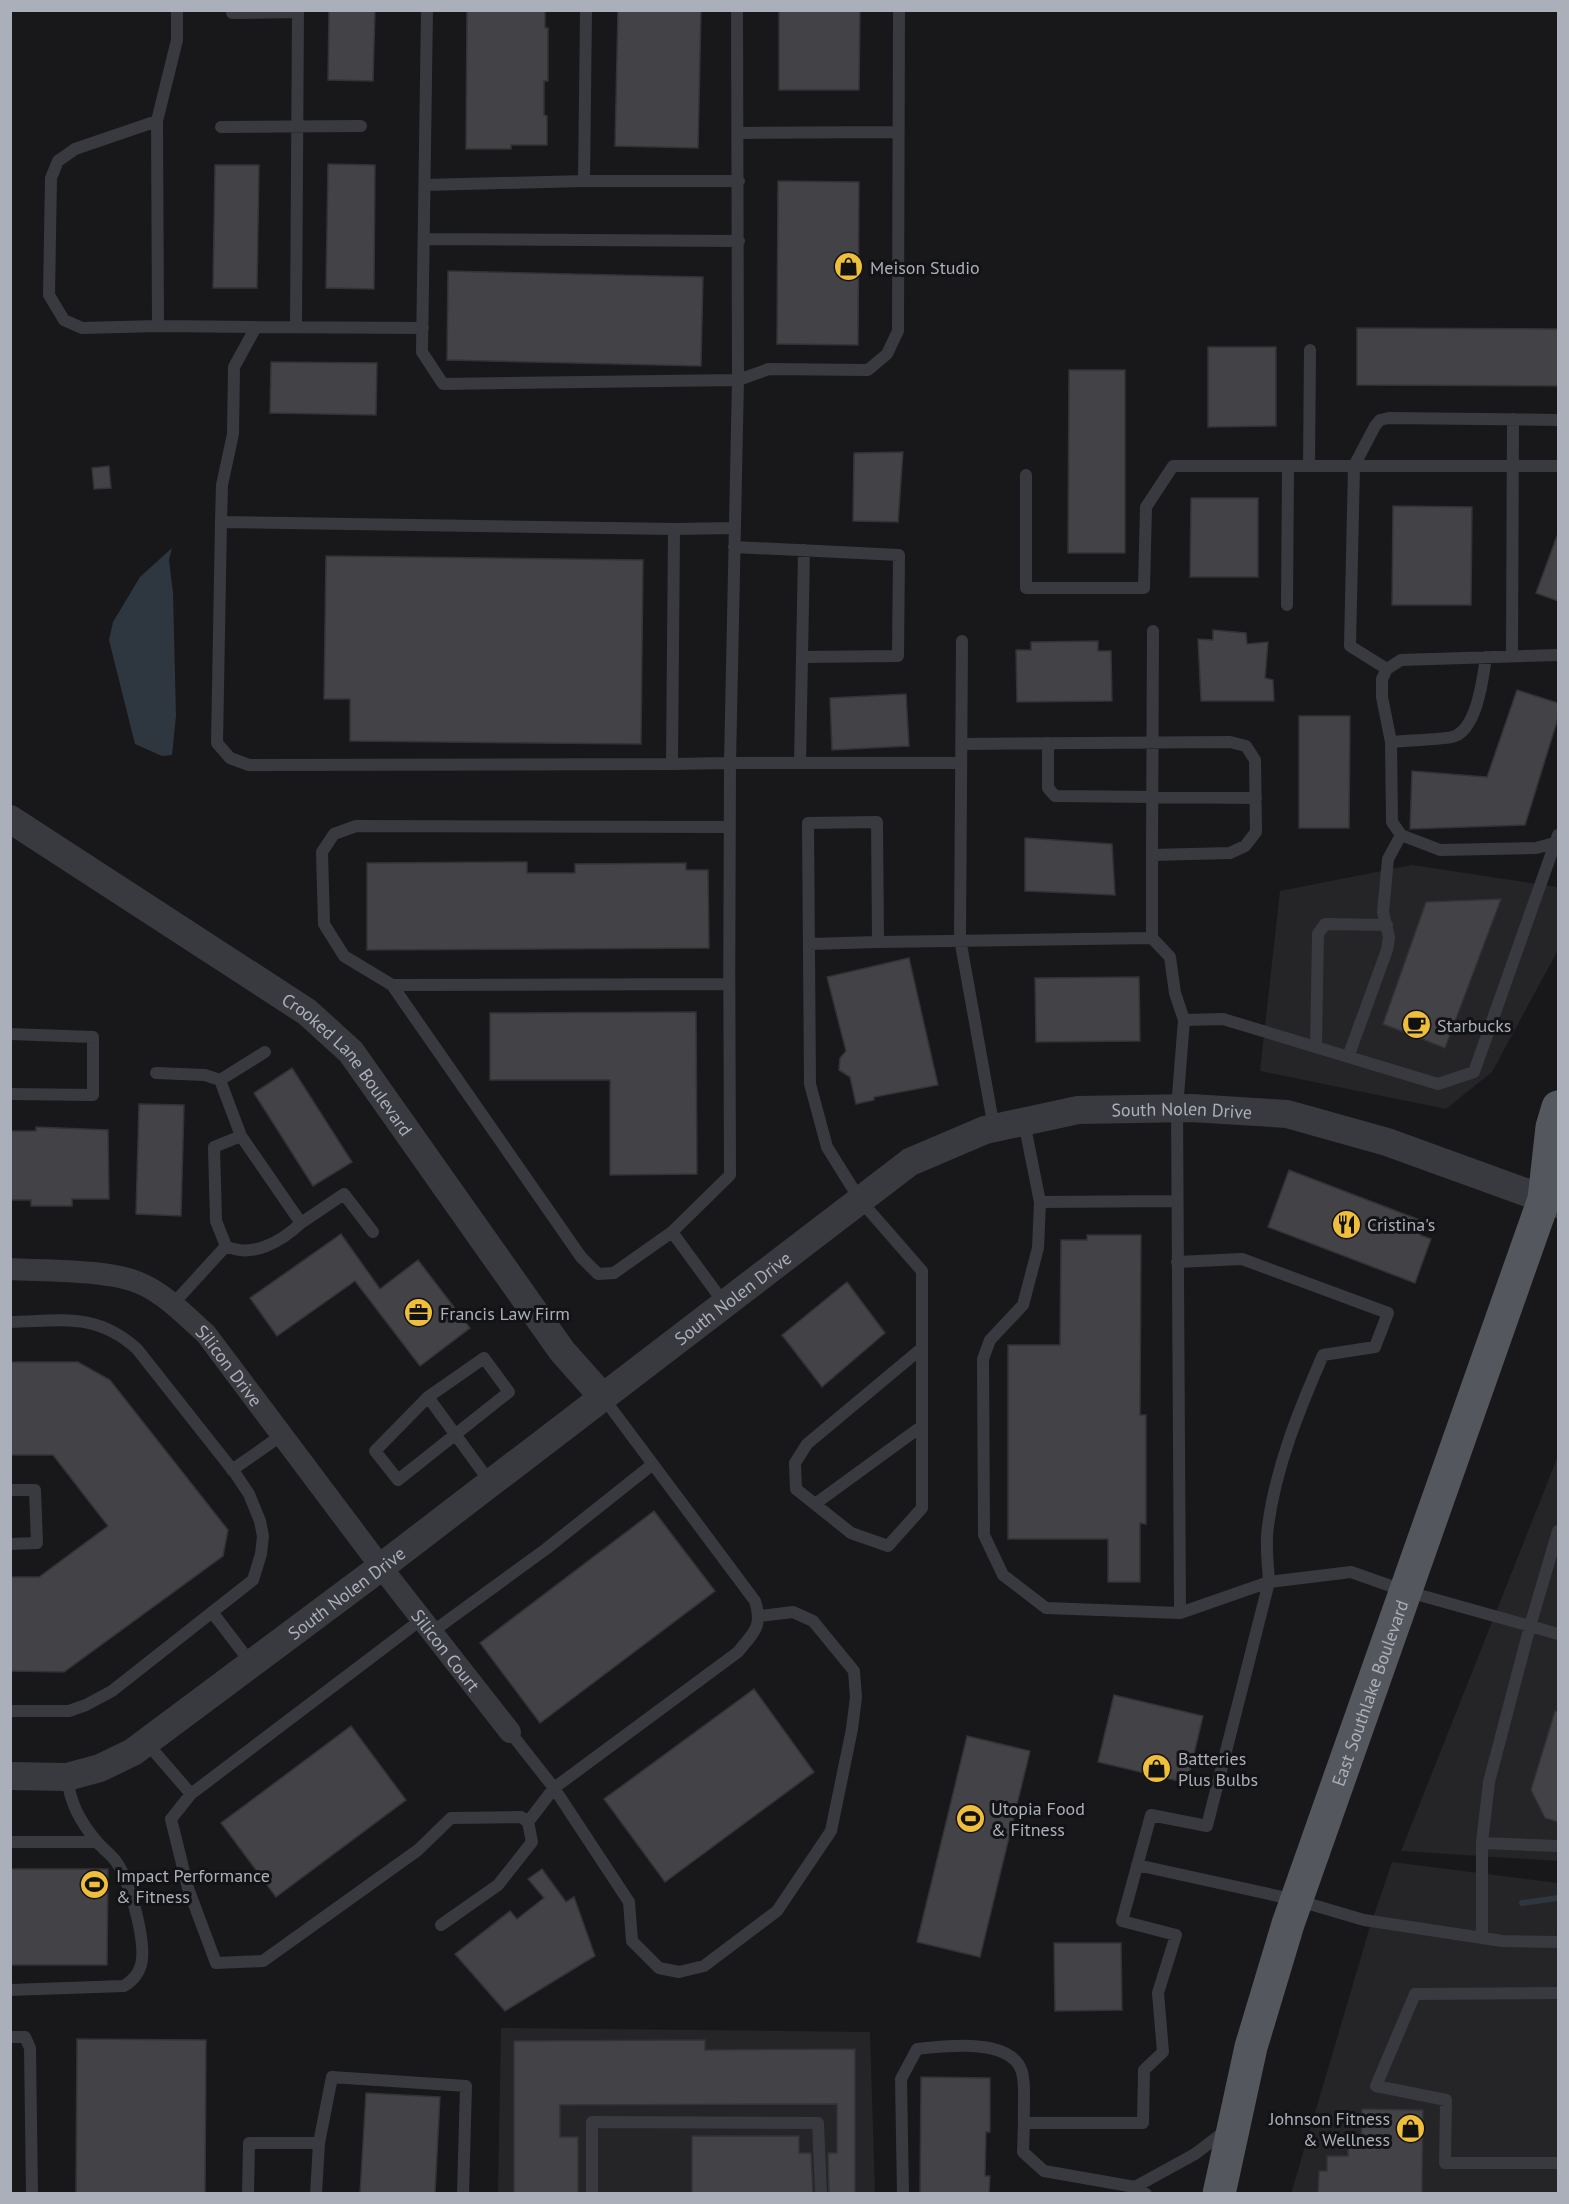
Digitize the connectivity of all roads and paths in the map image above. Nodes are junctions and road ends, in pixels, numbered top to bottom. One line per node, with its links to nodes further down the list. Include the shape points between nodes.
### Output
1 (177, 10): 8 (lane, via 177,40)
2 (427, 10): 16 (lane)
3 (586, 10): 14 (lane)
4 (737, 10): 13 (lane)
5 (899, 10): 12 (lane)
6 (298, 11): 7 (lane); 11 (lane)
7 (232, 13)
8 (157, 121): 19 (lane); 19 (lane, via 75,149 58,161 51,178 49,295 64,320 82,328)
9 (362, 126): 11 (lane)
10 (221, 127): 11 (lane)
11 (297, 127): 21 (lane)
12 (898, 132): 13 (lane); 24 (lane, via 898,330 887,354 868,370 769,369)
13 (738, 133): 15 (lane)
14 (585, 181): 15 (lane); 16 (lane)
15 (739, 181): 18 (lane)
16 (425, 185): 17 (lane)
17 (424, 239): 18 (lane); 22 (lane)
18 (739, 241): 24 (lane)
19 (158, 326): 20 (lane)
20 (256, 327): 21 (lane); 33 (lane, via 234,367 233,435 222,485)
21 (296, 327): 22 (lane)
22 (423, 328): 24 (lane, via 422,352 443,384)
23 (1310, 350): 28 (lane)
24 (738, 380): 34 (lane)
25 (1513, 419): 26 (lane); 29 (lane, via 1380,420); 30 (lane)
26 (1558, 420)
27 (1288, 466): 28 (lane); 32 (lane, via 1173,466 1146,507 1144,588 1026,588); 38 (lane)
28 (1309, 466): 29 (lane)
29 (1354, 466): 30 (lane); 45 (lane, via 1350,646)
30 (1512, 466): 31 (lane); 42 (lane)
31 (1558, 466)
32 (1026, 475)
33 (220, 522): 35 (lane); 53 (lane, via 217,742 230,758 249,765)
34 (734, 528): 35 (lane); 36 (lane)
35 (674, 529): 53 (lane)
36 (734, 547): 37 (lane); 50 (lane)
37 (804, 550): 43 (lane); 43 (lane, via 899,555 898,656)
38 (1287, 605)
39 (1153, 631): 46 (lane)
40 (962, 641): 49 (lane)
41 (1558, 654): 42 (lane)
42 (1512, 656): 44 (lane)
43 (802, 657): 51 (lane)
44 (1486, 657): 45 (lane, via 1401,660); 47 (lane, via 1482,684 1464,730 1453,737)
45 (1387, 669): 47 (lane, via 1382,697)
46 (1152, 742): 48 (lane); 54 (lane, via 1230,742 1246,746 1255,760); 55 (lane)
47 (1391, 742): 58 (lane, via 1392,822)
48 (1048, 743): 49 (lane); 55 (lane, via 1048,789 1055,796)
49 (961, 744): 52 (lane)
50 (730, 763): 51 (lane); 53 (lane); 57 (lane)
51 (800, 763): 52 (lane)
52 (961, 763): 63 (lane)
53 (672, 764)
54 (1256, 798): 55 (lane); 60 (lane, via 1256,832 1245,846 1230,854)
55 (1152, 799): 60 (lane)
56 (10, 819): 95 (street, Crooked Lane Boulevard, via 298,1006 351,1052 562,1351)
57 (730, 827): 66 (lane); 67 (lane, via 356,826 334,834 322,852 324,924 344,956)
58 (1401, 835): 59 (lane, via 1440,850 1536,848); 61 (lane, via 1388,859 1383,912)
59 (1558, 841): 72 (lane, via 1474,1072 1438,1084)
60 (1152, 855): 62 (lane)
61 (1387, 925): 70 (lane, via 1325,924 1318,934); 72 (lane, via 1386,950)
62 (1152, 938): 63 (lane); 68 (lane, via 1170,957)
63 (960, 939): 64 (lane); 79 (lane)
64 (878, 942): 65 (lane); 65 (lane, via 877,822 808,823)
65 (809, 944): 82 (lane, via 810,1084 827,1147)
66 (728, 984): 67 (lane); 87 (lane, via 730,1175)
67 (392, 985): 87 (lane, via 581,1257 598,1274 614,1273)
68 (1184, 1020): 70 (lane, via 1223,1019); 77 (lane)
69 (10, 1034): 75 (lane, via 93,1036 93,1095)
70 (1316, 1047): 72 (lane)
71 (265, 1053): 74 (lane)
72 (1348, 1057)
73 (156, 1073): 74 (lane, via 205,1075)
74 (220, 1080): 80 (lane)
75 (10, 1094)
76 (1558, 1107): 81 (main road, East Southlake Boulevard, via 1552,1127)
77 (1177, 1108): 78 (street, South Nolen Drive, via 1078,1110); 81 (street, South Nolen Drive, via 1287,1114); 83 (lane)
78 (1024, 1122): 79 (street, South Nolen Drive); 84 (lane)
79 (994, 1128): 82 (street, South Nolen Drive, via 910,1162)
80 (241, 1136): 85 (lane); 88 (lane, via 214,1147 216,1221)
81 (1554, 1194): 109 (main road, East Southlake Boulevard)
82 (860, 1200): 91 (street, South Nolen Drive); 94 (lane, via 921,1271)
83 (1177, 1201): 84 (lane); 89 (lane)
84 (1040, 1202): 111 (lane, via 1038,1248 1023,1305 990,1340 983,1359 984,1535 1003,1575 1046,1608)
85 (301, 1223): 86 (lane, via 344,1194); 88 (lane, via 286,1238 265,1247 236,1251)
86 (374, 1232)
87 (672, 1232): 91 (lane)
88 (226, 1246): 92 (lane)
89 (1178, 1262): 108 (lane, via 1242,1259 1388,1313 1375,1347 1323,1355 1290,1432 1267,1528); 111 (lane)
90 (10, 1269): 92 (street, Silicon Drive, via 100,1274 143,1284)
91 (724, 1303): 95 (street, South Nolen Drive)
92 (173, 1304): 99 (street, Silicon Drive, via 206,1334)
93 (10, 1322): 101 (lane, via 91,1322 120,1334 137,1349)
94 (922, 1348): 97 (lane); 104 (lane, via 807,1444 795,1463 796,1489)
95 (602, 1396): 100 (lane); 102 (street, South Nolen Drive)
96 (428, 1397): 98 (lane); 98 (lane, via 484,1358 509,1392); 98 (lane, via 375,1451 398,1480)
97 (922, 1426): 104 (lane); 104 (lane, via 922,1508 888,1546 851,1533)
98 (456, 1434): 102 (lane)
99 (282, 1435): 101 (lane); 107 (street, Silicon Drive)
100 (653, 1464): 112 (lane, via 755,1601); 113 (lane, via 546,1549)
101 (232, 1470): 110 (lane, via 249,1494 260,1521 261,1554 254,1580)
102 (490, 1482): 107 (street, South Nolen Drive)
103 (10, 1490): 106 (lane, via 35,1490 37,1543)
104 (816, 1504)
105 (1558, 1531): 114 (lane)
106 (10, 1544)
107 (381, 1567): 113 (street, Silicon Court); 116 (street, South Nolen Drive)
108 (1269, 1582): 109 (lane, via 1351,1572); 111 (lane); 129 (lane, via 1207,1826 1150,1815)
109 (1406, 1591): 114 (lane); 130 (main road, East Southlake Boulevard)
110 (212, 1612): 116 (lane); 117 (lane, via 112,1691 86,1705 69,1711)
111 (1180, 1613)
112 (760, 1616): 122 (lane, via 754,1632 738,1652); 122 (lane, via 793,1612 813,1621 854,1671 856,1697 831,1831 777,1911 704,1966 679,1972 659,1968 632,1941 629,1902)
113 (427, 1625): 118 (street, Silicon Court); 123 (lane)
114 (1530, 1626): 115 (lane); 127 (lane, via 1489,1782)
115 (1558, 1634)
116 (251, 1664): 119 (street, South Nolen Drive)
117 (10, 1711)
118 (510, 1732): 122 (lane)
119 (146, 1742): 121 (street, South Nolen Drive, via 100,1768); 123 (lane)
120 (10, 1776): 121 (street, South Nolen Drive)
121 (67, 1777): 126 (lane, via 70,1800)
122 (554, 1788): 124 (lane)
123 (191, 1794): 124 (lane, via 171,1819 188,1888 216,1963 263,1961 418,1850 451,1818 521,1817)
124 (528, 1822): 131 (lane, via 532,1842 498,1885)
125 (10, 1842): 126 (lane)
126 (97, 1842): 134 (lane, via 117,1863 126,1882 141,1939 141,1963 135,1978 124,1986 108,1988)
127 (1482, 1844): 128 (lane); 132 (lane)
128 (1558, 1846)
129 (1137, 1865): 130 (lane); 137 (lane, via 1122,1921 1176,1935 1158,1993 1163,2052 1144,2070 1143,2123)
130 (1296, 1900): 132 (lane, via 1364,1920); 138 (main road, East Southlake Boulevard, via 1251,2048)
131 (441, 1925)
132 (1482, 1938): 133 (lane)
133 (1558, 1942)
134 (10, 1990)
135 (1558, 1994): 140 (lane, via 1415,1994 1376,2086 1446,2100 1445,2163)
136 (10, 2037): 143 (lane, via 25,2037 30,2048)
137 (1024, 2123): 141 (lane, via 1023,2152 1044,2171); 149 (lane, via 1022,2071 1006,2052 964,2045 916,2049 901,2079)
138 (1233, 2124): 142 (lane); 150 (main road, East Southlake Boulevard)
139 (319, 2143): 144 (lane, via 249,2143); 145 (lane); 146 (lane, via 332,2077 466,2086)
140 (1558, 2163)
141 (1099, 2188): 142 (lane)
142 (1140, 2190)
143 (32, 2193)
144 (248, 2193)
145 (316, 2193)
146 (463, 2193)
147 (592, 2193): 148 (lane, via 592,2122 819,2123)
148 (821, 2193)
149 (903, 2193)
150 (1220, 2193)

